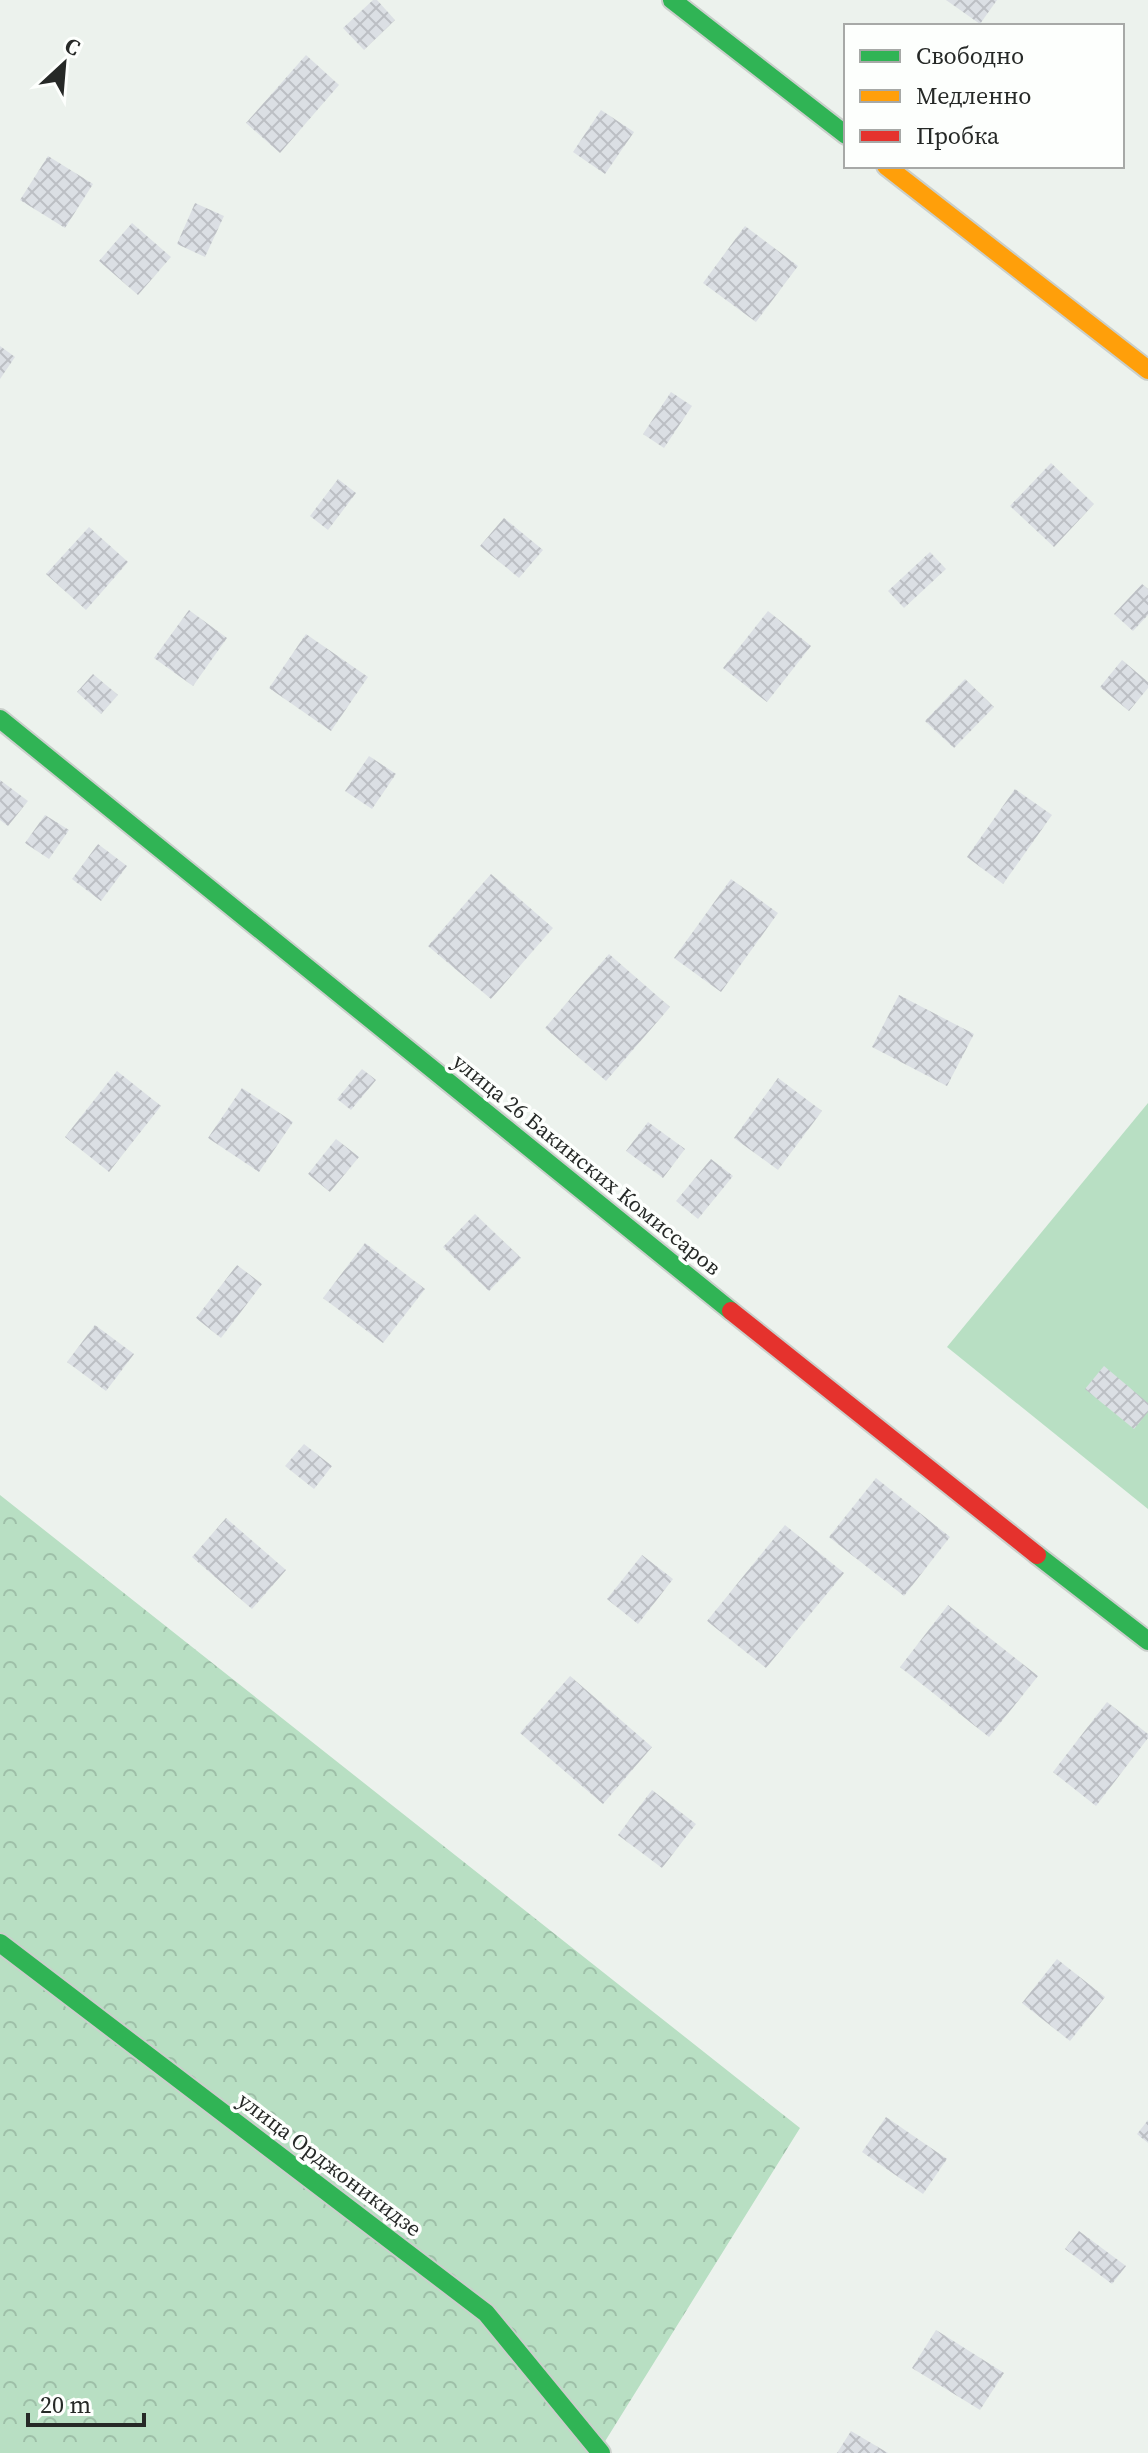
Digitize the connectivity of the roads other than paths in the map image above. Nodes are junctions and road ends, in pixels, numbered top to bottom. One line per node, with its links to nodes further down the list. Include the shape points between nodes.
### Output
1 (672, 0): 2 (street)
2 (844, 133)
3 (889, 168): 4 (street)
4 (1148, 370)
5 (0, 719): 6 (street, улица 26 Бакинских Комиссаров, via 884,1436)
6 (1148, 1641)
7 (0, 1943): 8 (street, улица Орджоникидзе, via 486,2313)
8 (601, 2453)

